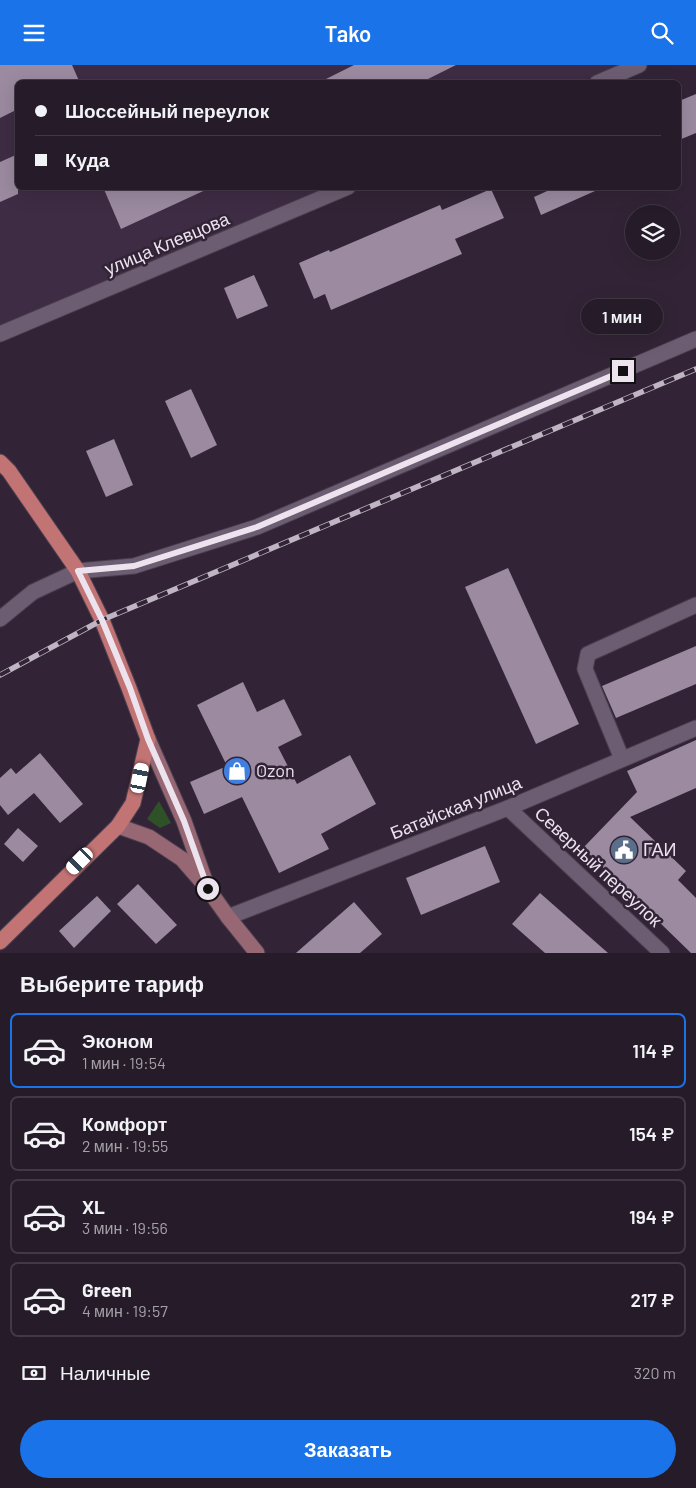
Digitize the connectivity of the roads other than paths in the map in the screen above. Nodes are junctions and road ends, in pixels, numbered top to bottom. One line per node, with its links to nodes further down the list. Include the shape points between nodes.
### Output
1 (639, 65): 2 (street)
2 (604, 80)
3 (341, 190): 4 (street, улица Клевцова)
4 (0, 334)
5 (696, 339): 7 (street, via 257,527 134,566)
6 (0, 462): 7 (main road)
7 (78, 571): 9 (street, via 33,592); 11 (main road, via 102,620)
8 (696, 605): 12 (street, via 588,654 585,669)
9 (0, 619)
10 (696, 727): 12 (street, Батайская улица)
11 (148, 739): 14 (main road, via 133,803); 15 (main road, via 184,821)
12 (622, 759): 13 (street, Батайская улица)
13 (508, 808): 16 (street, Батайская улица); 19 (street, Северный переулок)
14 (118, 825): 15 (main road, via 149,837 182,859); 17 (main road)
15 (208, 889): 16 (main road)
16 (228, 917): 18 (main road)
17 (0, 942)
18 (257, 953)
19 (662, 953)

